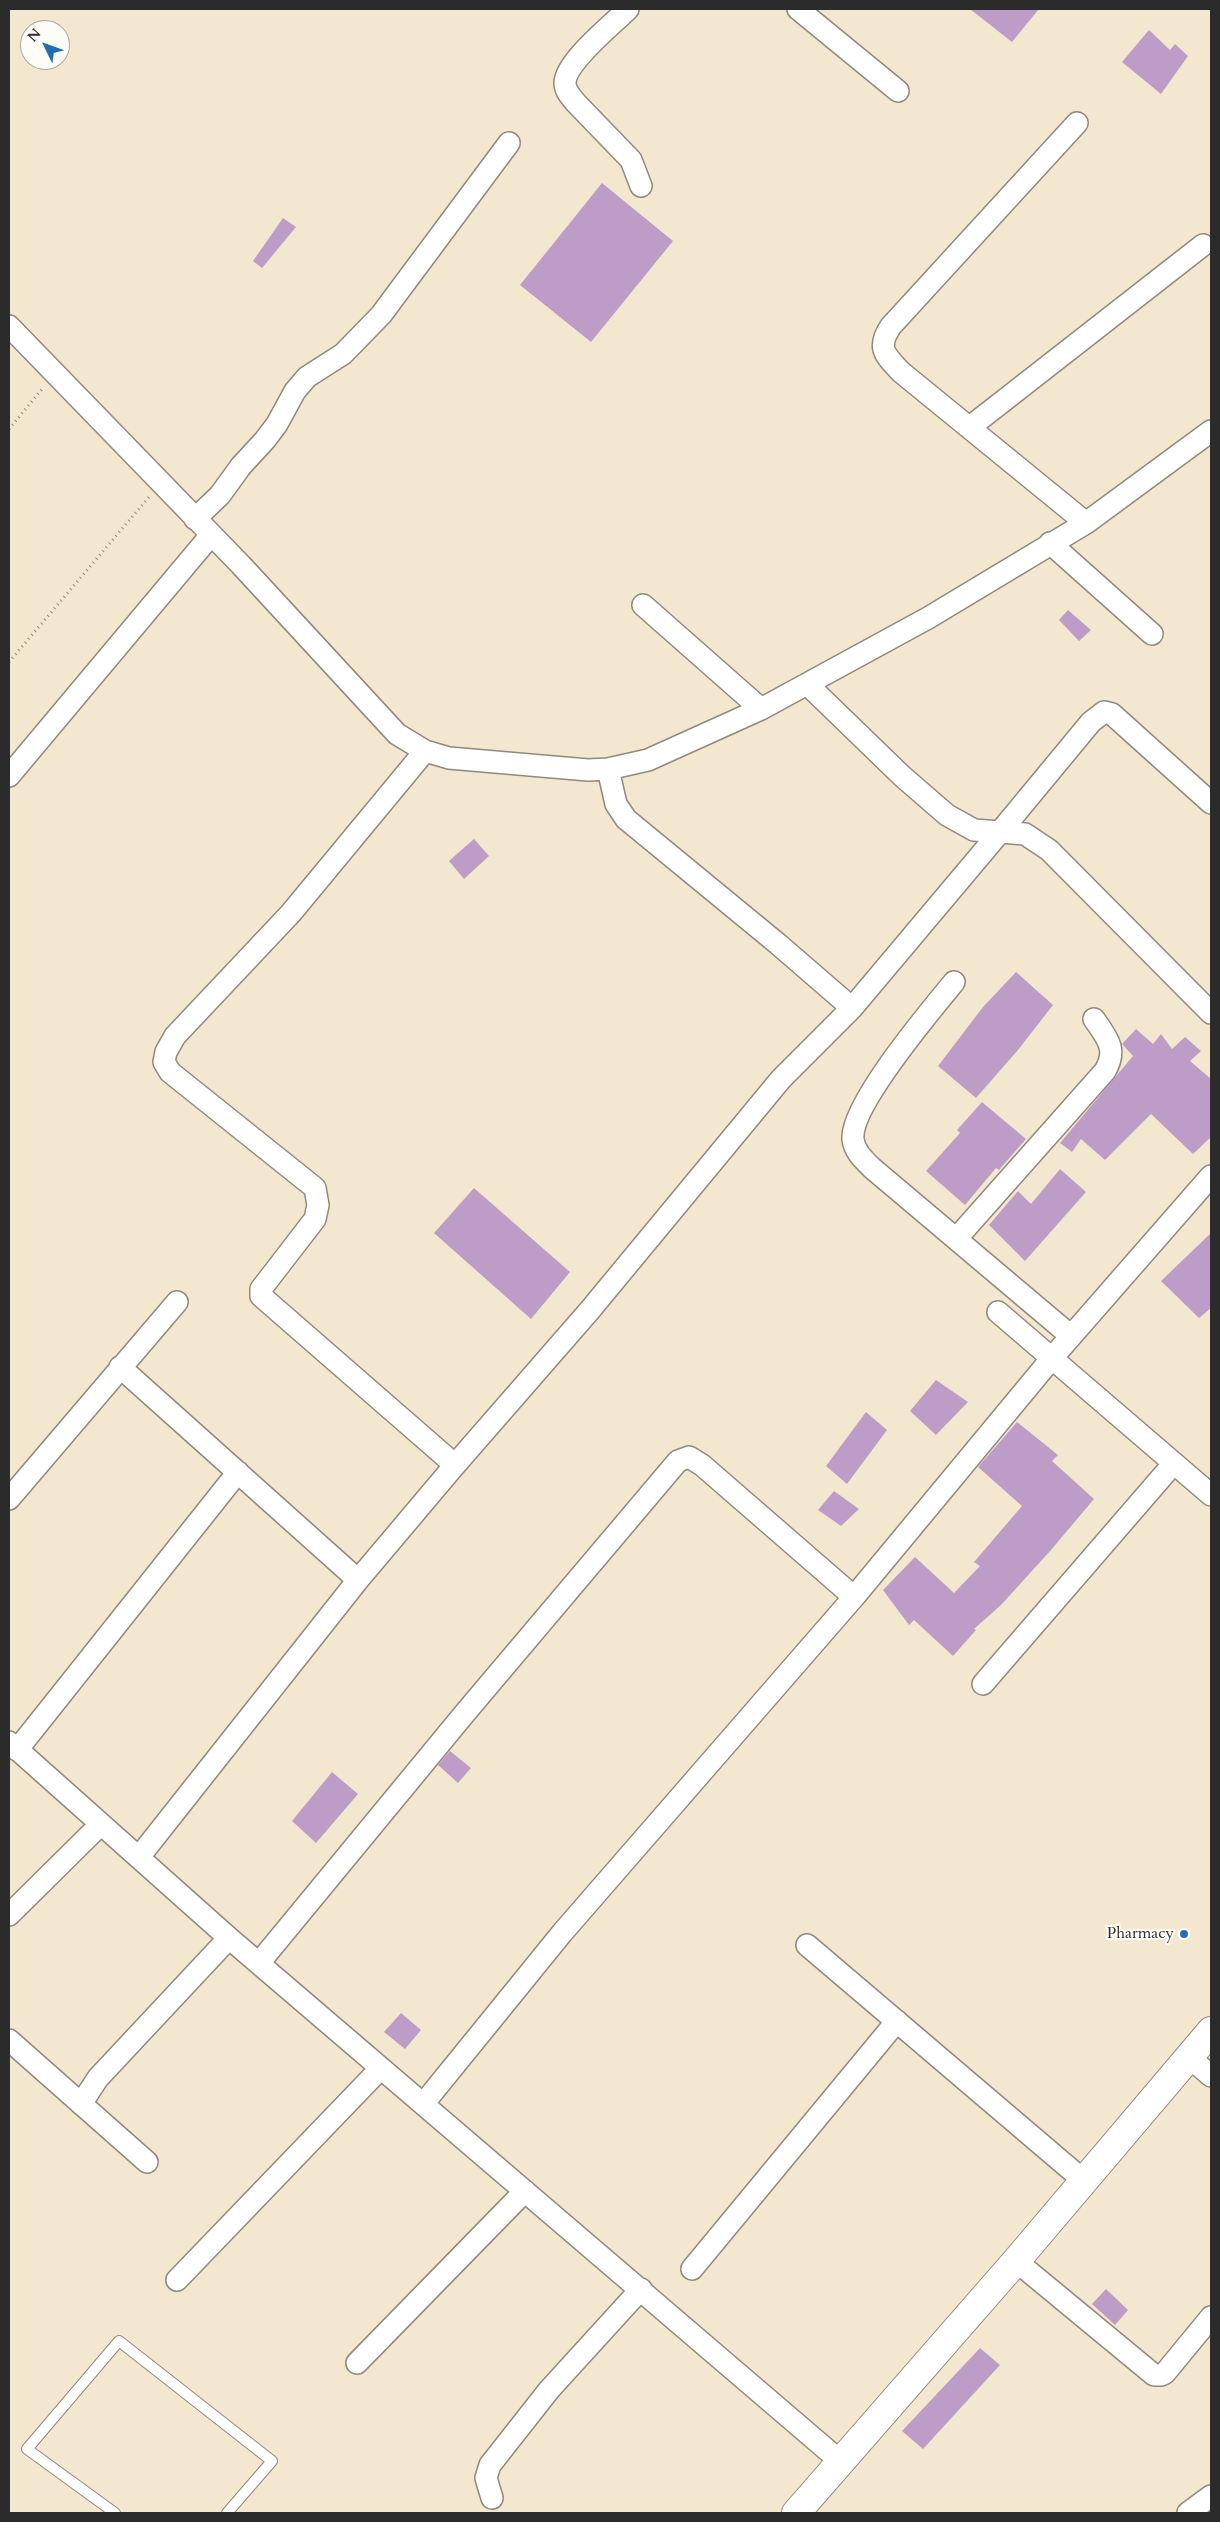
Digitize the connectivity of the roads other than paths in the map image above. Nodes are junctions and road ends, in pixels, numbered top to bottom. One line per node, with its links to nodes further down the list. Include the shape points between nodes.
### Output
1 (628, 9): 6 (street, via 572,64 565,83 576,103 631,160)
2 (798, 9): 3 (street)
3 (898, 91)
4 (1077, 123): 9 (street, via 890,326 884,337 882,347 886,357)
5 (509, 144): 11 (street, via 381,315 342,354 307,378 295,391 265,440 220,495)
6 (641, 186)
7 (1203, 245): 9 (street)
8 (9, 326): 11 (street)
9 (970, 427): 12 (street)
10 (1211, 431): 12 (street)
11 (195, 519): 13 (street)
12 (1086, 523): 14 (street)
13 (211, 535): 19 (street, via 397,734); 21 (street)
14 (1050, 543): 16 (street); 17 (street, via 928,618)
15 (643, 605): 18 (street)
16 (1152, 634)
17 (807, 684): 18 (street); 23 (street, via 947,815 974,830)
18 (761, 709): 20 (street, via 666,753)
19 (425, 751): 20 (street, via 449,758 568,769); 36 (street, via 292,913 175,1036 164,1062 170,1072 315,1188 318,1205 315,1220 268,1280 261,1296)
20 (608, 769): 25 (street, via 616,804 626,819)
21 (9, 776)
22 (1211, 804): 23 (street, via 1112,714 1104,712 1091,722)
23 (1000, 832): 25 (street); 26 (street, via 1025,834 1049,850)
24 (954, 982): 29 (street, via 881,1078 854,1125 853,1140 859,1154 872,1168)
25 (852, 1008): 36 (street, via 782,1079 590,1310)
26 (1211, 1014)
27 (1094, 1019): 29 (street, via 1112,1051 1112,1060 1106,1071)
28 (1211, 1176): 32 (street)
29 (956, 1239): 32 (street)
30 (177, 1302): 34 (street)
31 (998, 1312): 33 (street)
32 (1072, 1336): 33 (street)
33 (1052, 1358): 35 (street); 41 (street)
34 (120, 1367): 37 (street); 39 (street)
35 (1174, 1463): 38 (street); 42 (street)
36 (455, 1465): 40 (street)
37 (238, 1472): 40 (street); 43 (street)
38 (1211, 1495)
39 (9, 1499)
40 (358, 1580): 45 (street)
41 (854, 1597): 49 (street, via 702,1465 689,1457 678,1461); 56 (street, via 562,1933)
42 (983, 1684)
43 (13, 1746): 44 (street)
44 (101, 1824): 45 (street); 46 (street)
45 (139, 1857): 47 (street)
46 (9, 1914)
47 (229, 1938): 49 (street); 57 (street, via 98,2078)
48 (808, 1945): 50 (street)
49 (260, 1963): 54 (street)
50 (897, 2021): 59 (street); 62 (street)
51 (1211, 2031): 53 (street)
52 (9, 2040): 57 (street)
53 (1188, 2057): 55 (street); 59 (street)
54 (381, 2068): 56 (street); 63 (street)
55 (1211, 2076)
56 (424, 2103): 60 (street)
57 (81, 2104): 58 (street)
58 (147, 2162)
59 (1083, 2180): 61 (street)
60 (525, 2191): 64 (street); 66 (street)
61 (1016, 2261): 65 (street, via 1154,2375 1165,2372); 67 (street)
62 (692, 2270)
63 (177, 2280)
64 (641, 2289): 67 (street); 69 (street, via 548,2390 490,2465 486,2478)
65 (1211, 2317)
66 (357, 2363)
67 (840, 2461): 72 (street)
68 (1211, 2496): 73 (street)
69 (492, 2498)
70 (115, 2513): 71 (lane, via 27,2449 119,2341 272,2461)
71 (227, 2513)
72 (796, 2513)
73 (1188, 2513)

